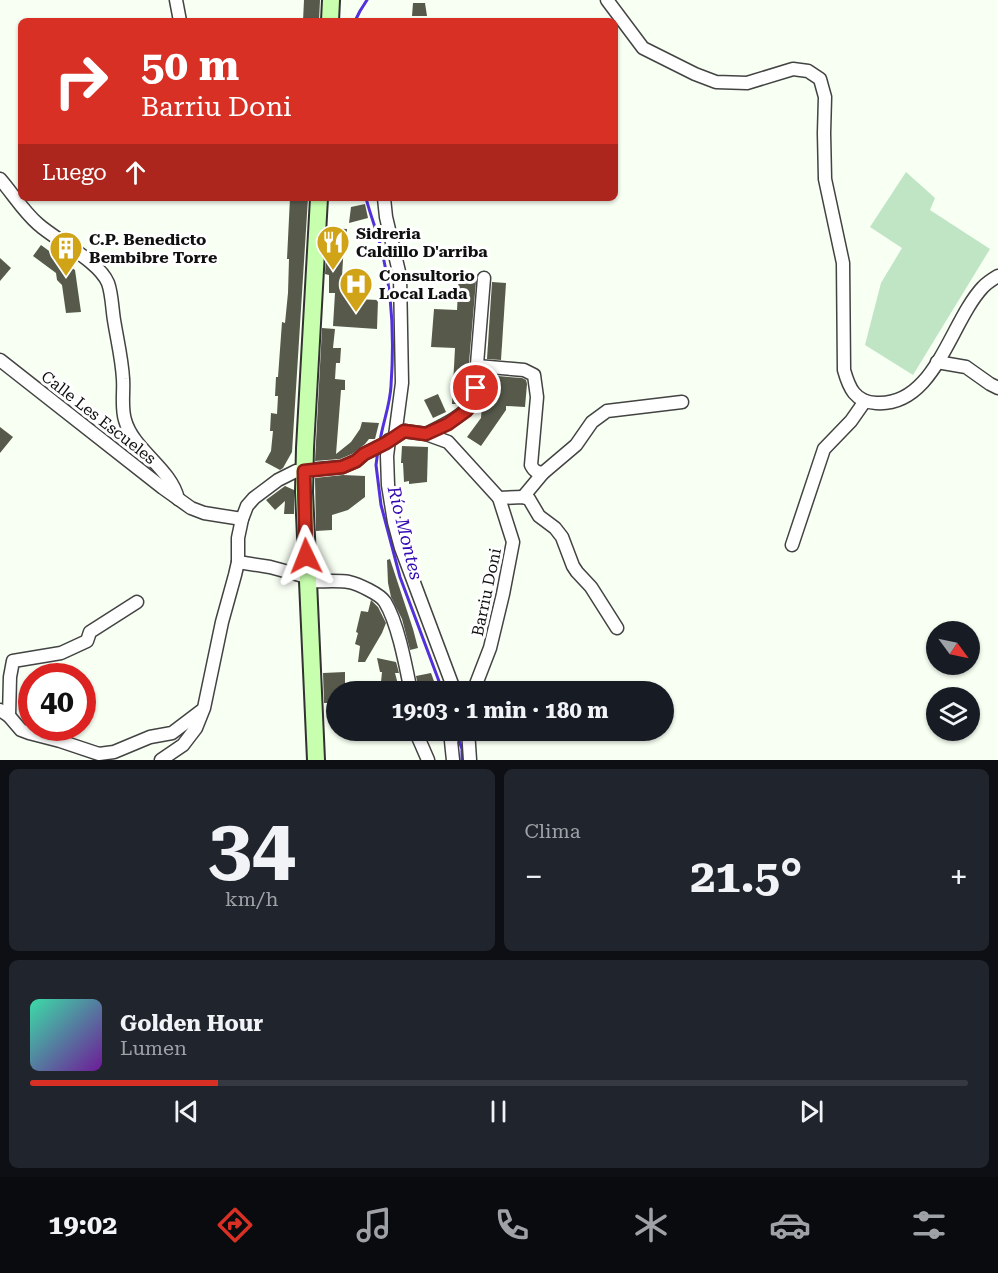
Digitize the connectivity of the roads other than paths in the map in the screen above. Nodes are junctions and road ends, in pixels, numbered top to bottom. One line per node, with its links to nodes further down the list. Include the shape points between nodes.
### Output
1 (176, 0): 4 (street)
2 (331, 0): 5 (street)
3 (607, 0): 15 (street, via 643,48 716,82 747,83 793,69 808,71 820,79 825,97 825,179 843,263 844,370 848,386)
4 (179, 18)
5 (330, 18)
6 (0, 178): 23 (street, Calle Les Escueles, via 37,224 96,266 108,283 123,380 124,420 170,481)
7 (319, 201): 19 (street)
8 (384, 201): 18 (street, via 400,276 402,383)
9 (998, 276): 12 (street, via 984,286 968,308)
10 (484, 278): 13 (street)
11 (0, 360): 23 (street, Calle Les Escueles)
12 (938, 362): 14 (street, via 966,367); 15 (street, via 906,398 889,403)
13 (477, 366): 17 (street, via 474,401 448,424); 20 (street, via 524,370 534,375 537,397 531,465 533,470)
14 (998, 388)
15 (865, 401): 25 (street, via 824,449)
16 (682, 402): 20 (street, via 607,411)
17 (426, 434): 18 (street, Barriu Doni, via 404,431); 22 (street, Barriu Doni, via 448,442)
18 (390, 440): 19 (street, Barriu Doni, via 342,467); 32 (street, via 388,484 396,530)
19 (304, 471): 24 (street, Barriu Doni, via 279,480 254,498); 27 (street)
20 (543, 473): 21 (street)
21 (522, 497): 22 (street); 29 (street, via 529,499 538,516 562,537 573,566)
22 (499, 498): 33 (street, Barriu Doni, via 513,542 490,648)
23 (178, 499): 24 (street, Calle Les Escueles, via 204,513)
24 (242, 519): 26 (street)
25 (792, 545)
26 (238, 562): 27 (street); 34 (street)
27 (307, 579): 31 (street, via 349,582 384,601 396,627); 40 (street)
28 (137, 602): 30 (street, via 90,632 87,640 77,646 61,653 13,661)
29 (617, 628)
30 (6, 667): 35 (street)
31 (409, 681)
32 (451, 681)
33 (477, 681)
34 (204, 708): 35 (street, via 172,733 104,754 21,730); 39 (street, via 183,745)
35 (2, 712)
36 (420, 741): 41 (street)
37 (454, 741): 42 (street)
38 (469, 741): 43 (street)
39 (162, 760)
40 (316, 760)
41 (428, 760)
42 (453, 760)
43 (470, 760)

